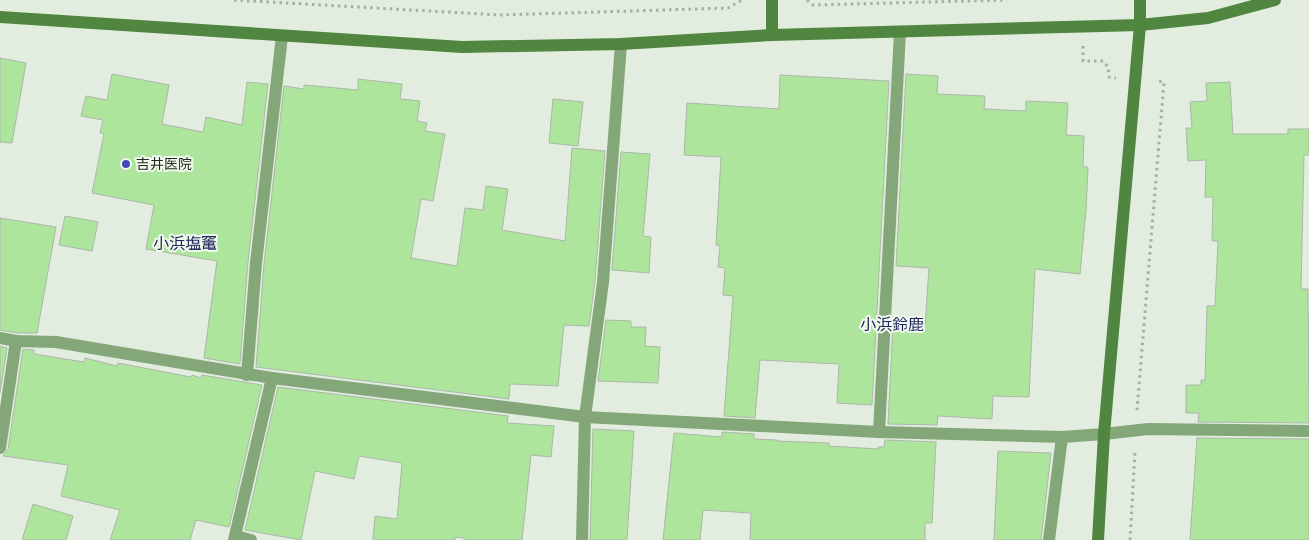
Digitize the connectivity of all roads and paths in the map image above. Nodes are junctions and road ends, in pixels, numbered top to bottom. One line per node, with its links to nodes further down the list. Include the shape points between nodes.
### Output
1 (234, 0): 2 (path, via 500,15 728,8)
2 (742, 0)
3 (772, 0): 11 (street)
4 (807, 0): 5 (path, via 814,5)
5 (1007, 0)
6 (1140, 0): 9 (street)
7 (1275, 0): 9 (street, via 1208,18)
8 (0, 17): 12 (street)
9 (1140, 25): 10 (street); 21 (street)
10 (900, 32): 11 (street); 20 (street)
11 (772, 35): 13 (street)
12 (282, 36): 13 (street, via 462,47); 16 (street, via 256,263)
13 (621, 44): 18 (street, via 603,282)
14 (0, 338): 15 (street)
15 (16, 341): 16 (street, via 56,342); 23 (street)
16 (247, 375): 17 (street)
17 (272, 378): 18 (street); 24 (street)
18 (585, 417): 20 (street); 26 (street)
19 (1309, 431): 21 (street, via 1148,429)
20 (878, 432): 22 (street)
21 (1104, 434): 22 (street); 28 (street)
22 (1062, 437): 27 (street)
23 (0, 448)
24 (235, 538): 25 (street)
25 (251, 540)
26 (582, 540)
27 (1049, 540)
28 (1098, 540)

